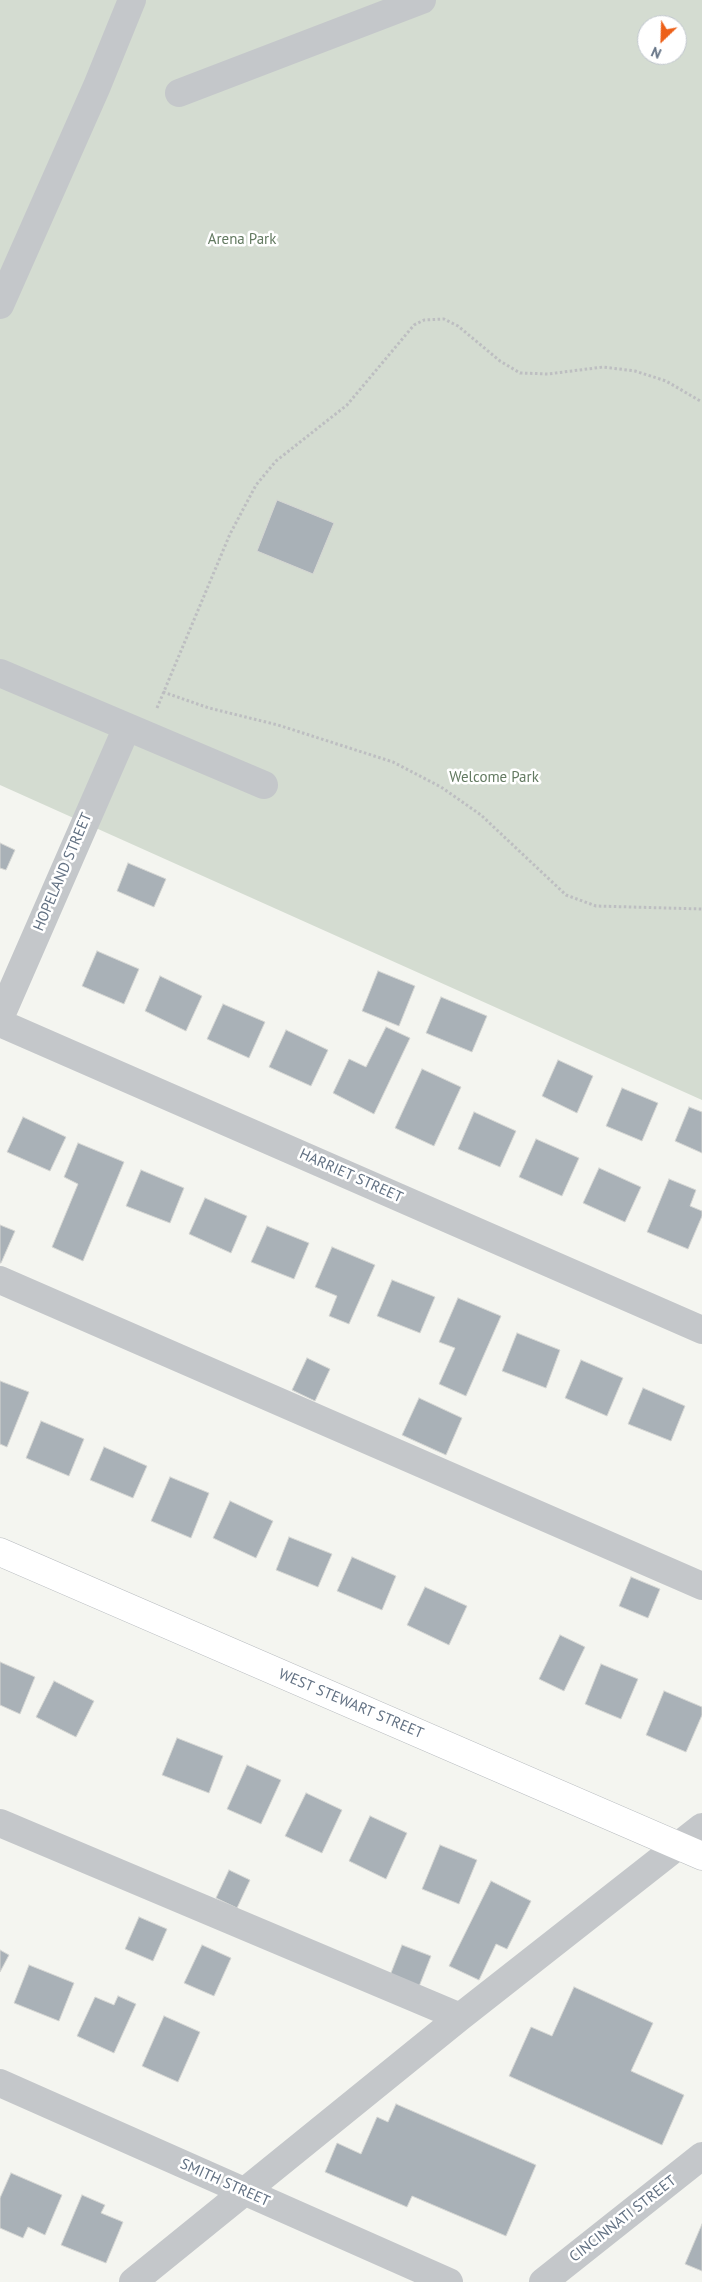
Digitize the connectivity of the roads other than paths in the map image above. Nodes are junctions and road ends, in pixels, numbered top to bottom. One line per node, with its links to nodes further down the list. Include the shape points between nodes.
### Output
1 (132, 0): 4 (street)
2 (422, 0): 3 (street)
3 (179, 94)
4 (0, 305)
5 (0, 673): 6 (street)
6 (137, 730): 7 (street); 8 (street, HOPELAND STREET)
7 (264, 784)
8 (0, 1018)
9 (0, 1023): 11 (street, HARRIET STREET)
10 (0, 1280): 13 (street)
11 (702, 1330)
12 (0, 1552): 16 (main road, WEST STEWART STREET)
13 (702, 1586)
14 (0, 1823): 17 (street)
15 (702, 1827): 16 (street)
16 (691, 1851): 17 (street)
17 (460, 2017): 20 (street)
18 (0, 2083): 20 (street, SMITH STREET)
19 (702, 2156): 23 (street, CINCINNATI STREET)
20 (245, 2192): 21 (street); 22 (street, SMITH STREET)
21 (132, 2282)
22 (449, 2282)
23 (543, 2282)

